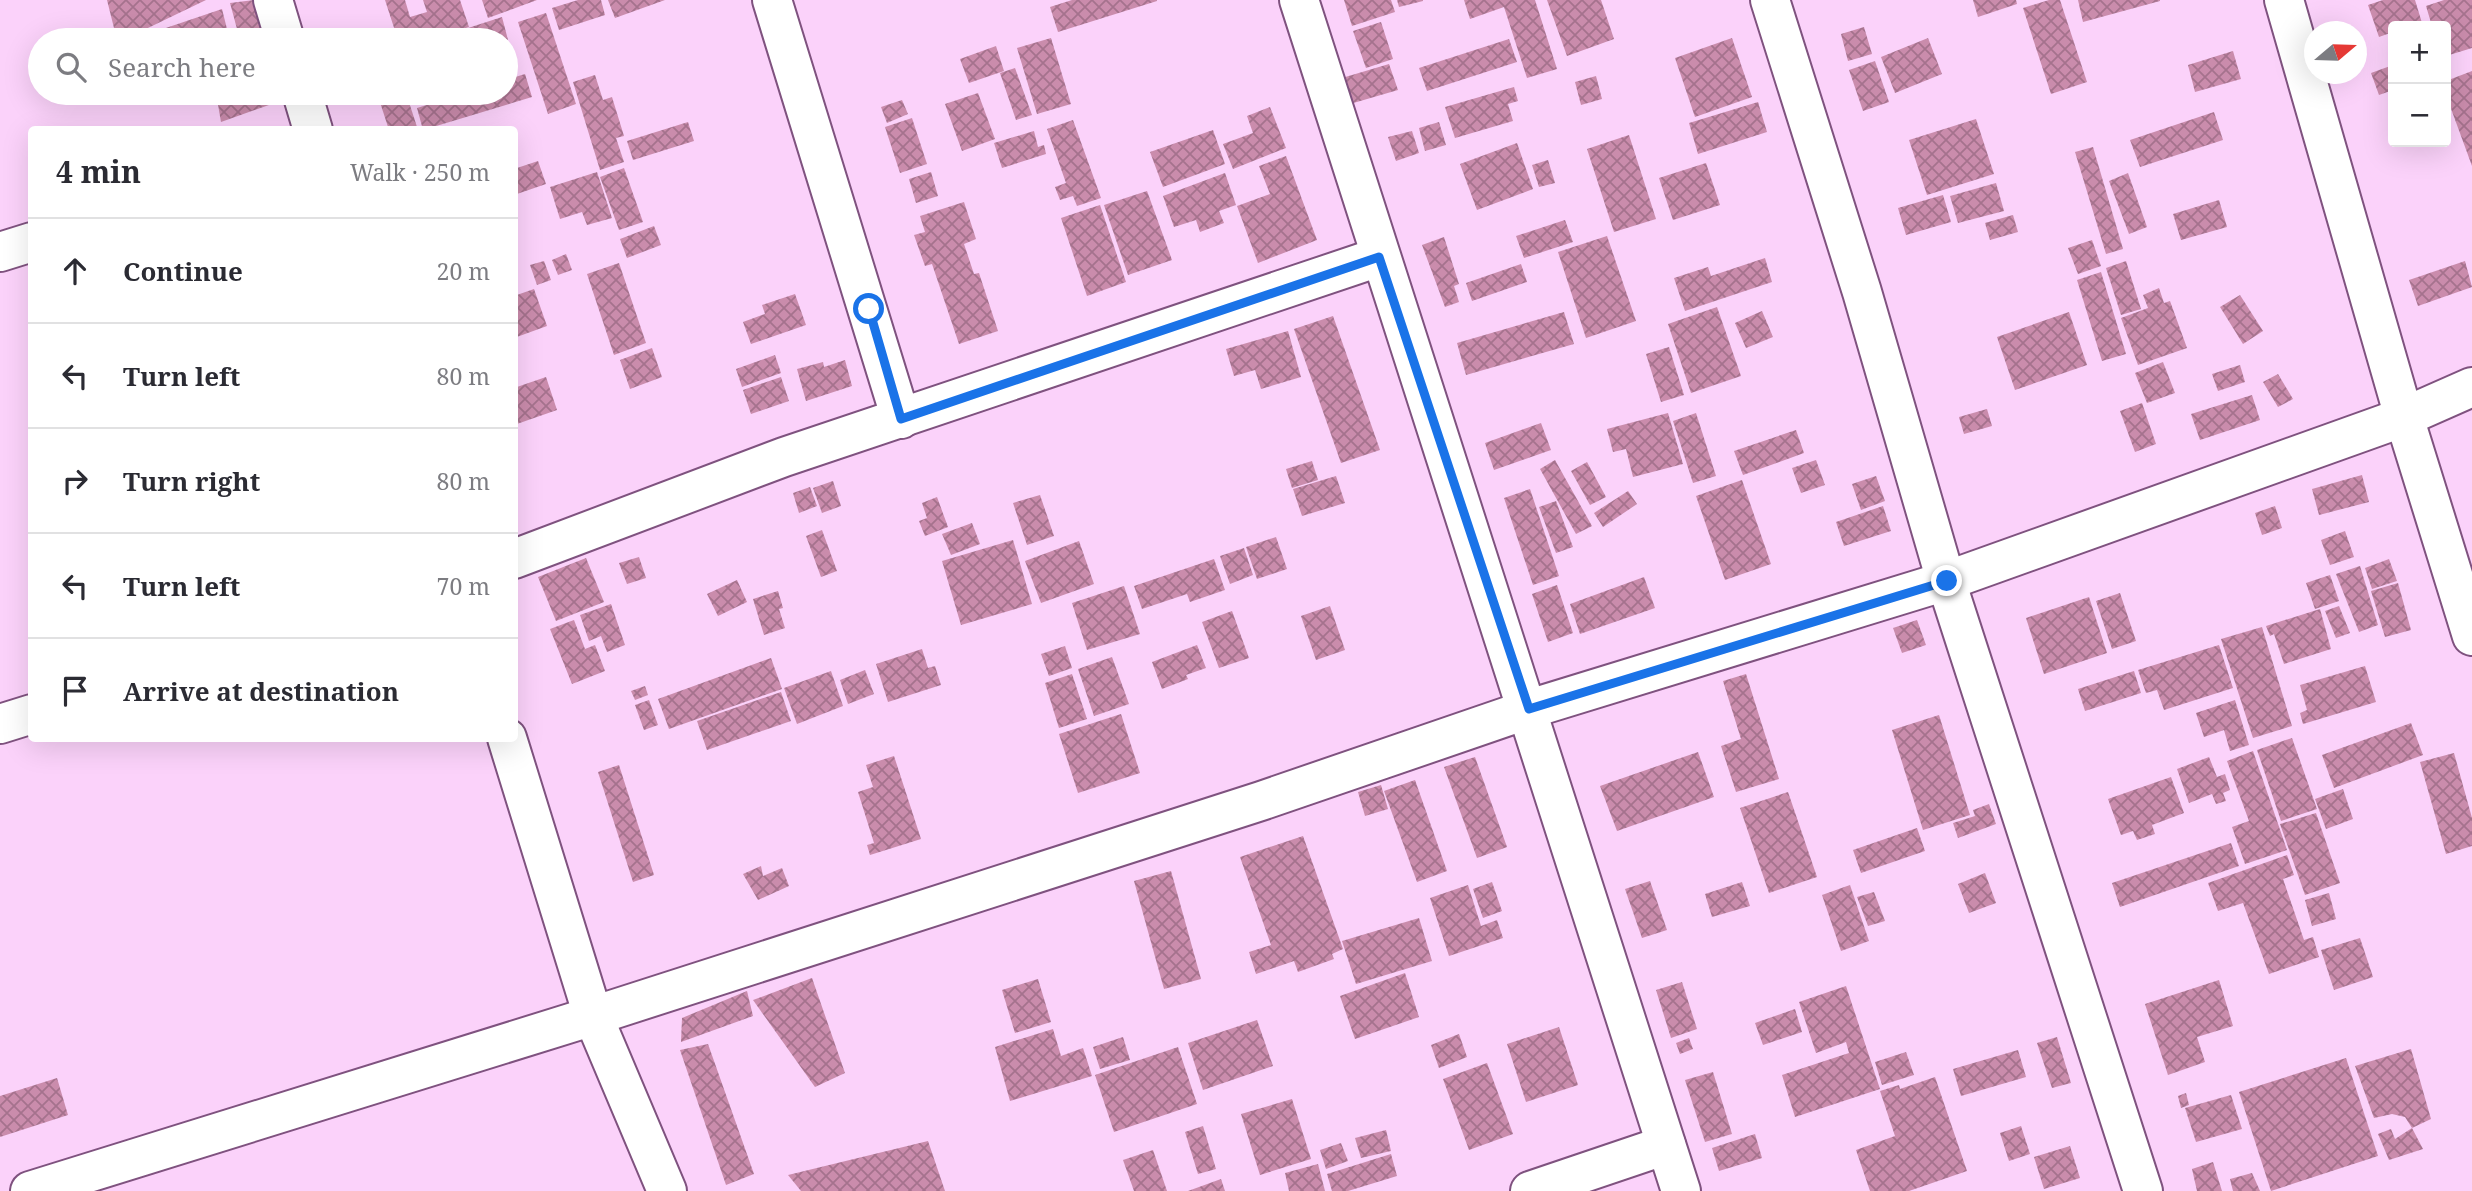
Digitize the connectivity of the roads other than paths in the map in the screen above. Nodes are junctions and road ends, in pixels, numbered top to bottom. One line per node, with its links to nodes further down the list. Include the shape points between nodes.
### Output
1 (273, 0): 6 (street)
2 (772, 0): 14 (street)
3 (1299, 0): 11 (street)
4 (1770, 0): 16 (street)
5 (2284, 0): 13 (street)
6 (281, 28)
7 (306, 105): 8 (street)
8 (312, 126)
9 (28, 243): 10 (street)
10 (0, 252)
11 (1379, 257): 14 (street); 18 (street)
12 (2472, 387): 13 (street)
13 (2404, 417): 16 (street); 17 (street)
14 (901, 419): 15 (street, via 784,457)
15 (518, 557)
16 (1947, 581): 18 (street); 28 (street)
17 (2472, 636)
18 (1529, 709): 22 (street, via 1248,805); 23 (street)
19 (28, 715): 20 (street)
20 (0, 724)
21 (508, 742): 22 (street)
22 (593, 1016): 24 (street); 25 (street)
23 (1666, 1144): 26 (street); 27 (street)
24 (30, 1191)
25 (667, 1191)
26 (1530, 1191)
27 (1681, 1191)
28 (2143, 1191)

